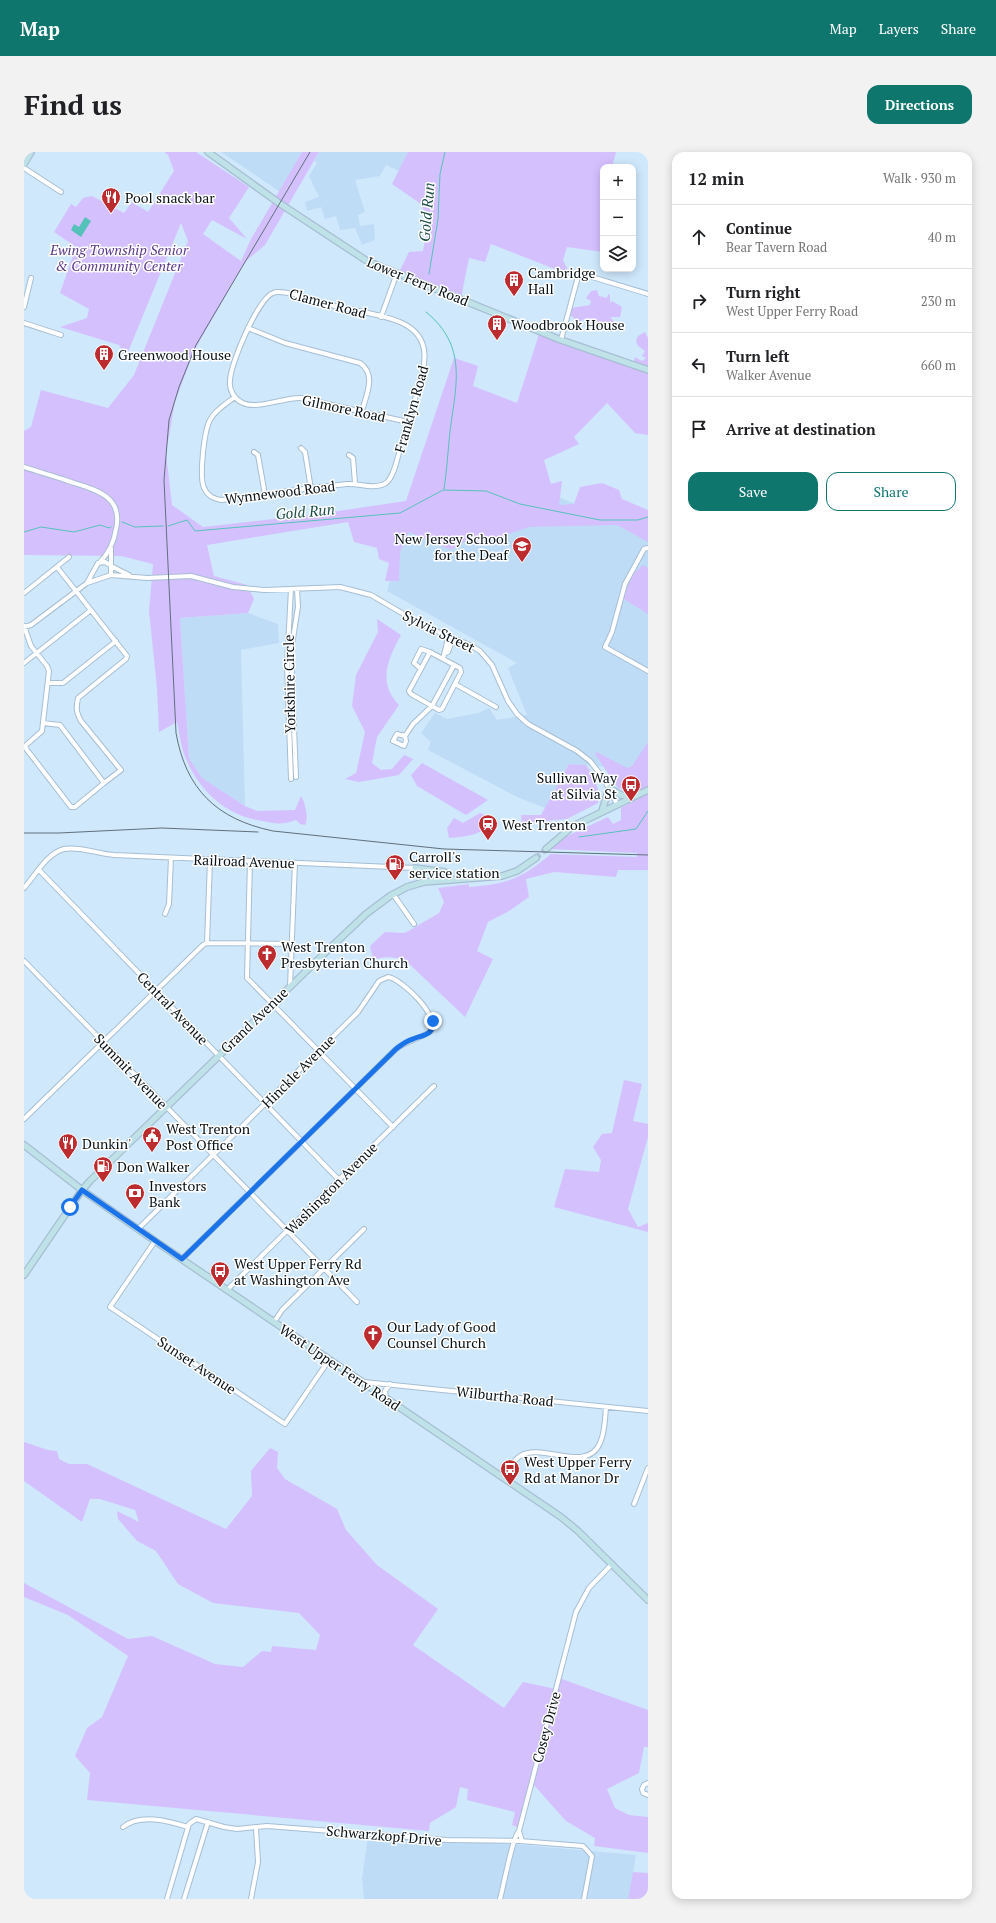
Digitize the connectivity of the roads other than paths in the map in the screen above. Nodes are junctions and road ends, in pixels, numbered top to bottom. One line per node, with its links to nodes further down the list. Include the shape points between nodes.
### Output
1 (31, 152): 3 (main road)
2 (208, 152): 6 (main road, Lower Ferry Road, via 350,251)
3 (24, 164)
4 (24, 168): 5 (street)
5 (61, 192)
6 (397, 273): 10 (street); 14 (main road, Lower Ferry Road)
7 (31, 278): 9 (street)
8 (648, 294): 14 (street, via 579,273)
9 (24, 307)
10 (381, 317): 12 (street, Clamer Road, via 280,291 271,293 265,299); 18 (street, Franklyn Road, via 411,328 424,349 425,368)
11 (24, 323): 13 (street)
12 (248, 328): 16 (street, Clamer Road, via 230,377 230,386); 17 (street, via 285,343 364,365 370,380)
13 (60, 335)
14 (561, 340): 15 (main road, Lower Ferry Road)
15 (648, 370)
16 (235, 397): 17 (street, Gilmore Road, via 250,405 302,398); 26 (street, Wynnewood Road, via 210,419 203,456 203,487 207,494 221,500)
17 (362, 411): 18 (street, Gilmore Road)
18 (408, 422): 23 (street, Franklyn Road)
19 (301, 448): 25 (street, via 305,452)
20 (254, 452): 26 (street, via 258,455)
21 (349, 455): 24 (street, via 353,458)
22 (24, 467): 27 (street, via 98,490 108,498 114,505 118,521)
23 (390, 478): 24 (street, Wynnewood Road, via 376,486)
24 (355, 483): 25 (street, Wynnewood Road)
25 (310, 489): 26 (street, Wynnewood Road)
26 (265, 494)
27 (111, 548): 30 (street); 31 (street)
28 (648, 548): 52 (street, via 644,550 625,584 605,648)
29 (69, 557): 32 (street)
30 (100, 562): 31 (street); 33 (street)
31 (112, 565): 34 (street); 35 (street)
32 (57, 567): 40 (street); 41 (street)
33 (94, 571): 36 (street); 37 (street)
34 (111, 575): 35 (street, Sylvia Street); 36 (street)
35 (129, 576): 38 (street, Sylvia Street, via 191,576 250,589)
36 (99, 579): 37 (street)
37 (87, 583): 40 (street)
38 (291, 589): 39 (street, Sylvia Street); 61 (street, Yorkshire Circle, via 287,666)
39 (297, 589): 44 (street, Sylvia Street, via 329,586 358,590); 60 (street, Yorkshire Circle, via 298,607 291,651)
40 (77, 591): 42 (street); 43 (street, via 31,625)
41 (24, 593)
42 (91, 610): 45 (street); 47 (street)
43 (24, 627): 47 (street, via 31,646)
44 (450, 639): 48 (street, via 451,644); 63 (street, Sylvia Street, via 470,645 485,656 516,714 534,728 584,756 600,773)
45 (116, 641): 53 (street, via 63,683); 62 (street, via 126,652 126,659 78,698 76,707 81,720 121,770)
46 (430, 652): 48 (street); 51 (street); 51 (street, via 421,649 414,663)
47 (37, 653): 49 (street); 53 (street, via 49,671)
48 (443, 659): 50 (street)
49 (24, 663)
50 (454, 665): 54 (street, via 460,668 461,672); 55 (street)
51 (421, 669): 55 (street, via 410,693)
52 (648, 671)
53 (48, 683): 57 (street)
54 (454, 684): 55 (street, via 442,709); 56 (street)
55 (432, 706): 58 (street, via 415,721)
56 (496, 707)
57 (43, 723): 59 (street, via 42,731); 62 (street, via 60,725)
58 (406, 736)
59 (24, 746): 62 (street, via 71,807 75,807)
60 (296, 777)
61 (291, 779)
62 (104, 783)
63 (609, 788): 65 (main road, via 623,796); 66 (street, Sylvia Street); 67 (main road)
64 (648, 790): 65 (main road)
65 (634, 796): 66 (main road)
66 (616, 804): 67 (main road)
67 (602, 811): 68 (main road, via 573,826)
68 (546, 849)
69 (171, 858): 71 (street, Railroad Avenue); 75 (street, Railroad Avenue, via 64,849 56,853); 79 (street, via 169,904)
70 (536, 858): 76 (main road, Grand Avenue, via 518,871 502,876)
71 (210, 860): 72 (street, Railroad Avenue); 81 (street)
72 (250, 861): 73 (street, Railroad Avenue); 82 (street)
73 (295, 863): 74 (street, Railroad Avenue); 83 (street)
74 (415, 868): 76 (main road, via 445,872)
75 (39, 870): 77 (street); 86 (street, Central Avenue)
76 (450, 880): 78 (main road, Grand Avenue, via 415,884)
77 (24, 888)
78 (393, 894): 80 (street); 85 (main road, Grand Avenue, via 354,925)
79 (166, 914)
80 (414, 924)
81 (207, 943): 82 (street); 86 (street)
82 (248, 943): 83 (street); 87 (street, via 247,978)
83 (292, 944): 85 (street)
84 (24, 961): 88 (street, Summit Avenue)
85 (290, 986): 87 (main road, Grand Avenue)
86 (156, 990): 88 (street); 90 (street, Central Avenue)
87 (272, 1003): 89 (street); 90 (main road, Grand Avenue)
88 (103, 1042): 94 (street, Summit Avenue); 95 (street)
89 (318, 1051): 92 (street); 92 (street, Hinckle Avenue, via 358,1012 382,979 392,978 406,988 429,1013 433,1028 426,1035 407,1041 396,1049); 93 (street, Hinckle Avenue)
90 (218, 1055): 93 (street, Central Avenue); 94 (main road, Grand Avenue)
91 (434, 1086): 96 (street, Washington Avenue)
92 (356, 1089): 96 (street); 97 (street)
93 (266, 1103): 97 (street, Central Avenue); 99 (street, Hinckle Avenue)
94 (166, 1107): 99 (street, Summit Avenue); 101 (main road, Grand Avenue)
95 (24, 1119)
96 (393, 1127): 100 (street, Washington Avenue)
97 (302, 1141): 100 (street, Central Avenue); 102 (street)
98 (24, 1145): 101 (main road, West Upper Ferry Road)
99 (213, 1155): 102 (street, Summit Avenue); 103 (street, Hinckle Avenue)
100 (339, 1180): 105 (street, Washington Avenue)
101 (82, 1190): 103 (main road, West Upper Ferry Road); 109 (main road, Grand Avenue)
102 (250, 1193): 105 (street, Summit Avenue); 107 (street)
103 (138, 1229): 106 (main road, West Upper Ferry Road)
104 (364, 1229): 108 (street)
105 (287, 1231): 108 (street, Summit Avenue); 110 (street, Washington Avenue)
106 (155, 1241): 107 (main road, West Upper Ferry Road); 113 (street, Sunset Avenue, via 110,1307 285,1424)
107 (182, 1259): 110 (main road, West Upper Ferry Road)
108 (324, 1269): 111 (street, Summit Avenue); 112 (street, via 282,1310)
109 (24, 1275)
110 (227, 1290): 112 (main road, West Upper Ferry Road)
111 (357, 1302)
112 (274, 1322): 113 (main road, West Upper Ferry Road)
113 (329, 1360): 114 (main road, West Upper Ferry Road)
114 (362, 1382): 115 (street, Wilburtha Road); 117 (main road, West Upper Ferry Road)
115 (382, 1384): 116 (street, Wilburtha Road); 117 (street)
116 (390, 1384): 118 (street, via 385,1391); 119 (street, Wilburtha Road)
117 (380, 1395): 118 (main road, West Upper Ferry Road)
118 (387, 1399): 125 (main road, West Upper Ferry Road)
119 (606, 1407): 120 (street, Wilburtha Road); 121 (street, via 600,1443 595,1451)
120 (648, 1411)
121 (584, 1457): 122 (street); 125 (street, via 528,1453 516,1459)
122 (586, 1465)
123 (648, 1468): 124 (street)
124 (647, 1475): 126 (street)
125 (503, 1478): 127 (main road, West Upper Ferry Road, via 568,1523)
126 (634, 1504)
127 (612, 1564): 128 (main road, West Upper Ferry Road); 135 (street, Cosey Drive, via 589,1588 576,1612)
128 (648, 1599)
129 (648, 1783): 130 (street, via 642,1789 643,1793)
130 (648, 1795)
131 (208, 1822): 133 (street, Schwarzkopf Drive, via 196,1819); 134 (street, Schwarzkopf Drive, via 224,1827); 139 (street)
132 (123, 1827): 133 (street, via 137,1821 157,1819)
133 (188, 1827): 138 (street)
134 (256, 1828): 137 (street, Schwarzkopf Drive, via 268,1826 442,1840); 140 (street, via 258,1862)
135 (519, 1831): 136 (street); 137 (street, Cosey Drive)
136 (522, 1841): 137 (street, Schwarzkopf Drive); 142 (street, Schwarzkopf Drive, via 583,1846 588,1850 592,1856)
137 (513, 1842): 141 (street, Cosey Drive)
138 (166, 1899)
139 (184, 1899)
140 (251, 1899)
141 (500, 1899)
142 (584, 1899)

